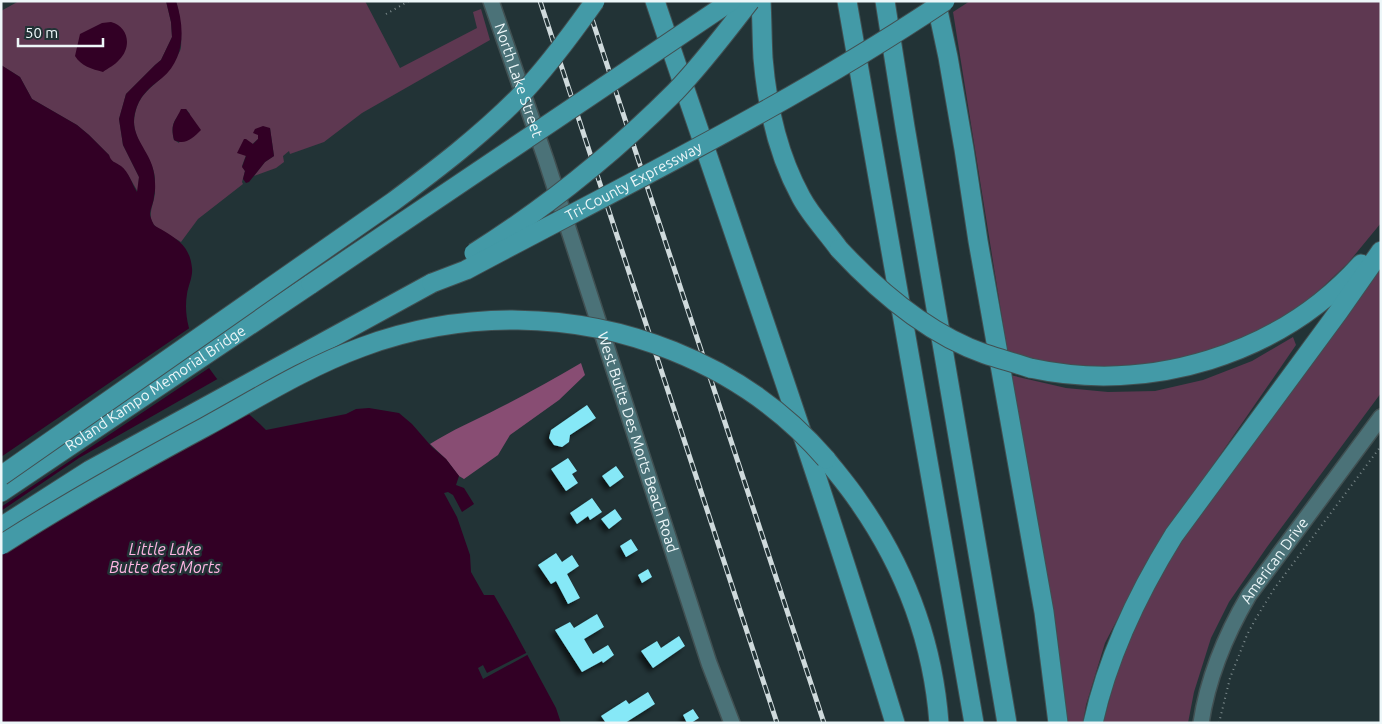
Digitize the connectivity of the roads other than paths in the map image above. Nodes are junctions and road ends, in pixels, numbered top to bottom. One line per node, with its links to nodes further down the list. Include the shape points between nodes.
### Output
1 (491, 1): 11 (street, North Lake Street)
2 (595, 1): 17 (highway, bridge, via 528,87 445,163)
3 (655, 1): 22 (highway, via 857,598)
4 (731, 1): 18 (highway, Roland Kampo Memorial Bridge, bridge)
5 (750, 1): 14 (highway, bridge, via 676,91 621,142 541,208)
6 (761, 1): 12 (highway, bridge, via 763,58 772,118 783,156 801,198 840,249 875,286 928,325 984,354 1030,368 1078,376 1128,376 1176,370 1235,352 1283,327 1313,307 1354,272)
7 (847, 1): 24 (highway)
8 (885, 1): 25 (highway)
9 (936, 1): 26 (highway, via 1044,612)
10 (945, 1): 14 (highway, Tri-County Expressway, bridge, via 772,106 466,270)
11 (546, 160): 21 (street, West Butte Des Morts Beach Road, via 709,663)
12 (1381, 239)
13 (1381, 251): 27 (highway, via 1174,535 1152,571 1111,662)
14 (432, 283): 15 (highway, Tri-County Expressway)
15 (315, 347): 19 (highway, Roland Kampo Memorial Bridge, via 90,470)
16 (1381, 417): 28 (street, American Drive, via 1249,595 1219,656)
17 (1, 476)
18 (1, 492)
19 (1, 527)
20 (1, 545): 23 (highway, bridge, via 113,478 290,380 362,347 444,326 512,319 570,324 628,335 697,361 747,388 786,418 826,459 871,520 912,598 931,662)
21 (732, 723)
22 (895, 723)
23 (939, 723)
24 (974, 723)
25 (1007, 723)
26 (1058, 723)
27 (1093, 723)
28 (1201, 723)

